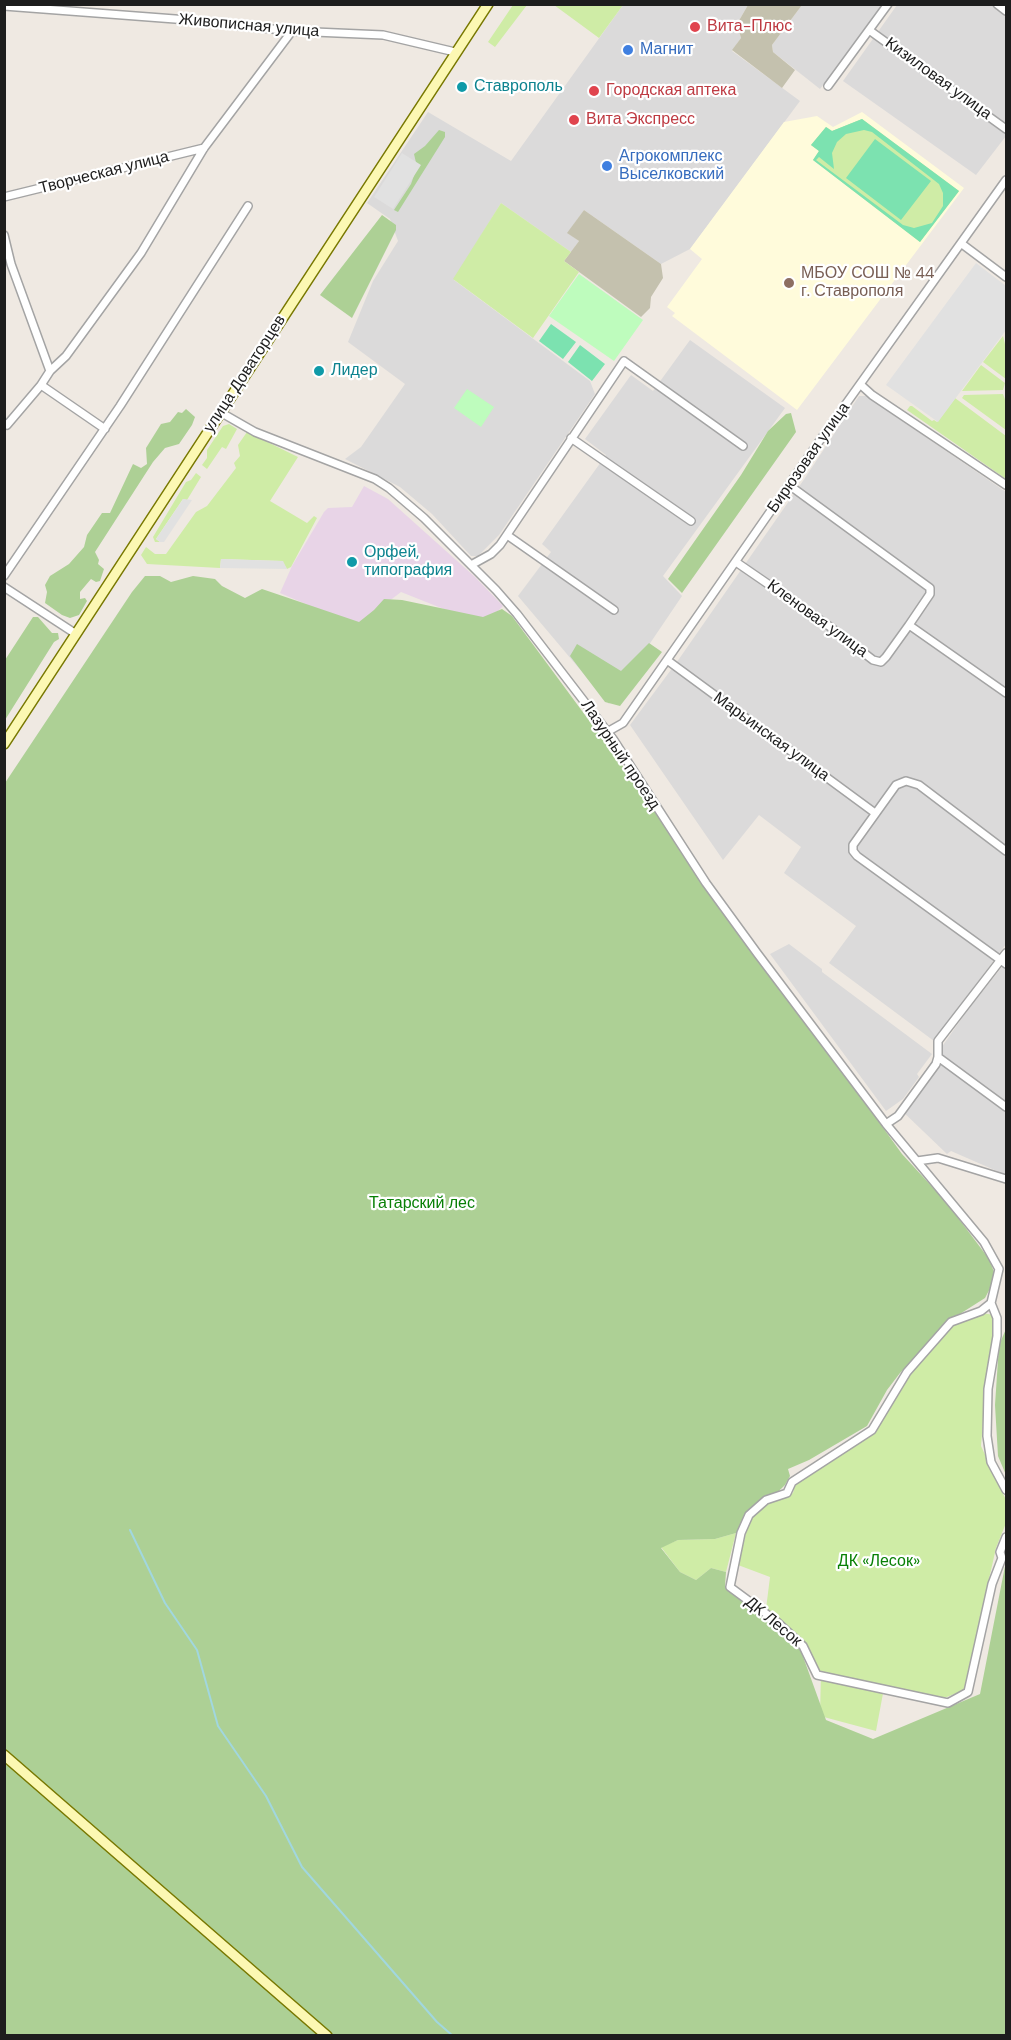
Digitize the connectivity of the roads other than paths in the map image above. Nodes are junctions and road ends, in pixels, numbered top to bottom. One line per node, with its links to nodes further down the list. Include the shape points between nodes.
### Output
1 (488, 4): 9 (main road, улица Доваторцев)
2 (888, 4): 7 (street)
3 (997, 4): 6 (street)
4 (4, 6): 5 (street, Живописная улица)
5 (78, 8): 8 (street, Живописная улица)
6 (1006, 11)
7 (869, 30): 10 (street); 11 (street, Кизиловая улица)
8 (292, 31): 9 (street, Живописная улица, via 383,35); 12 (street)
9 (455, 52): 22 (main road, улица Доваторцев)
10 (828, 86)
11 (1006, 129)
12 (204, 148): 14 (street, Творческая улица); 19 (street, via 141,253 66,356)
13 (1006, 180): 17 (street, Бирюзовая улица)
14 (4, 197)
15 (248, 206): 24 (street)
16 (4, 235): 19 (street)
17 (962, 244): 18 (street); 21 (street, Бирюзовая улица)
18 (1006, 277)
19 (50, 371): 20 (street)
20 (41, 385): 23 (street); 24 (street)
21 (861, 385): 27 (street, Бирюзовая улица); 28 (street)
22 (219, 412): 32 (street, Лазурный проезд, via 255,432 382,484 406,501); 37 (main road, улица Доваторцев)
23 (5, 425)
24 (105, 429): 33 (street)
25 (571, 438): 26 (street, via 624,361); 29 (street); 30 (street)
26 (743, 446)
27 (789, 485): 31 (street, Бирюзовая улица); 36 (street, via 930,588)
28 (1006, 485)
29 (691, 521)
30 (507, 535): 32 (street, via 491,554); 35 (street)
31 (736, 562): 36 (street, Кленовая улица, via 873,660 881,662); 38 (street, Бирюзовая улица)
32 (471, 565): 40 (street, Лазурный проезд, via 517,614)
33 (4, 576)
34 (4, 588): 37 (street)
35 (614, 610)
36 (909, 625): 39 (street)
37 (76, 634): 41 (main road, улица Доваторцев)
38 (667, 660): 40 (street, Бирюзовая улица, via 623,723); 42 (street, Марьинская улица)
39 (1006, 693)
40 (607, 732): 48 (street, Лазурный проезд, via 706,883)
41 (4, 744)
42 (875, 813): 43 (street, via 896,785 912,782); 45 (street, via 853,845 857,856)
43 (1006, 851)
44 (1006, 953): 45 (street)
45 (1004, 962): 46 (street, via 938,1041)
46 (938, 1057): 47 (street); 48 (street, via 898,1116)
47 (1006, 1107)
48 (886, 1124): 49 (street, Лазурный проезд)
49 (917, 1161): 50 (street, via 938,1158); 51 (street, via 984,1242 999,1269)
50 (1006, 1179)
51 (991, 1303): 52 (street, via 997,1318 997,1336 988,1389 987,1436 991,1462); 53 (street, ДК Лесок, via 951,1322 907,1372 872,1430 792,1482 787,1493 766,1500 749,1515 741,1533 730,1587 804,1646 817,1674 948,1703 968,1692)
52 (1006, 1490)
53 (1006, 1537)
54 (4, 1755): 55 (main road)
55 (327, 2036)

